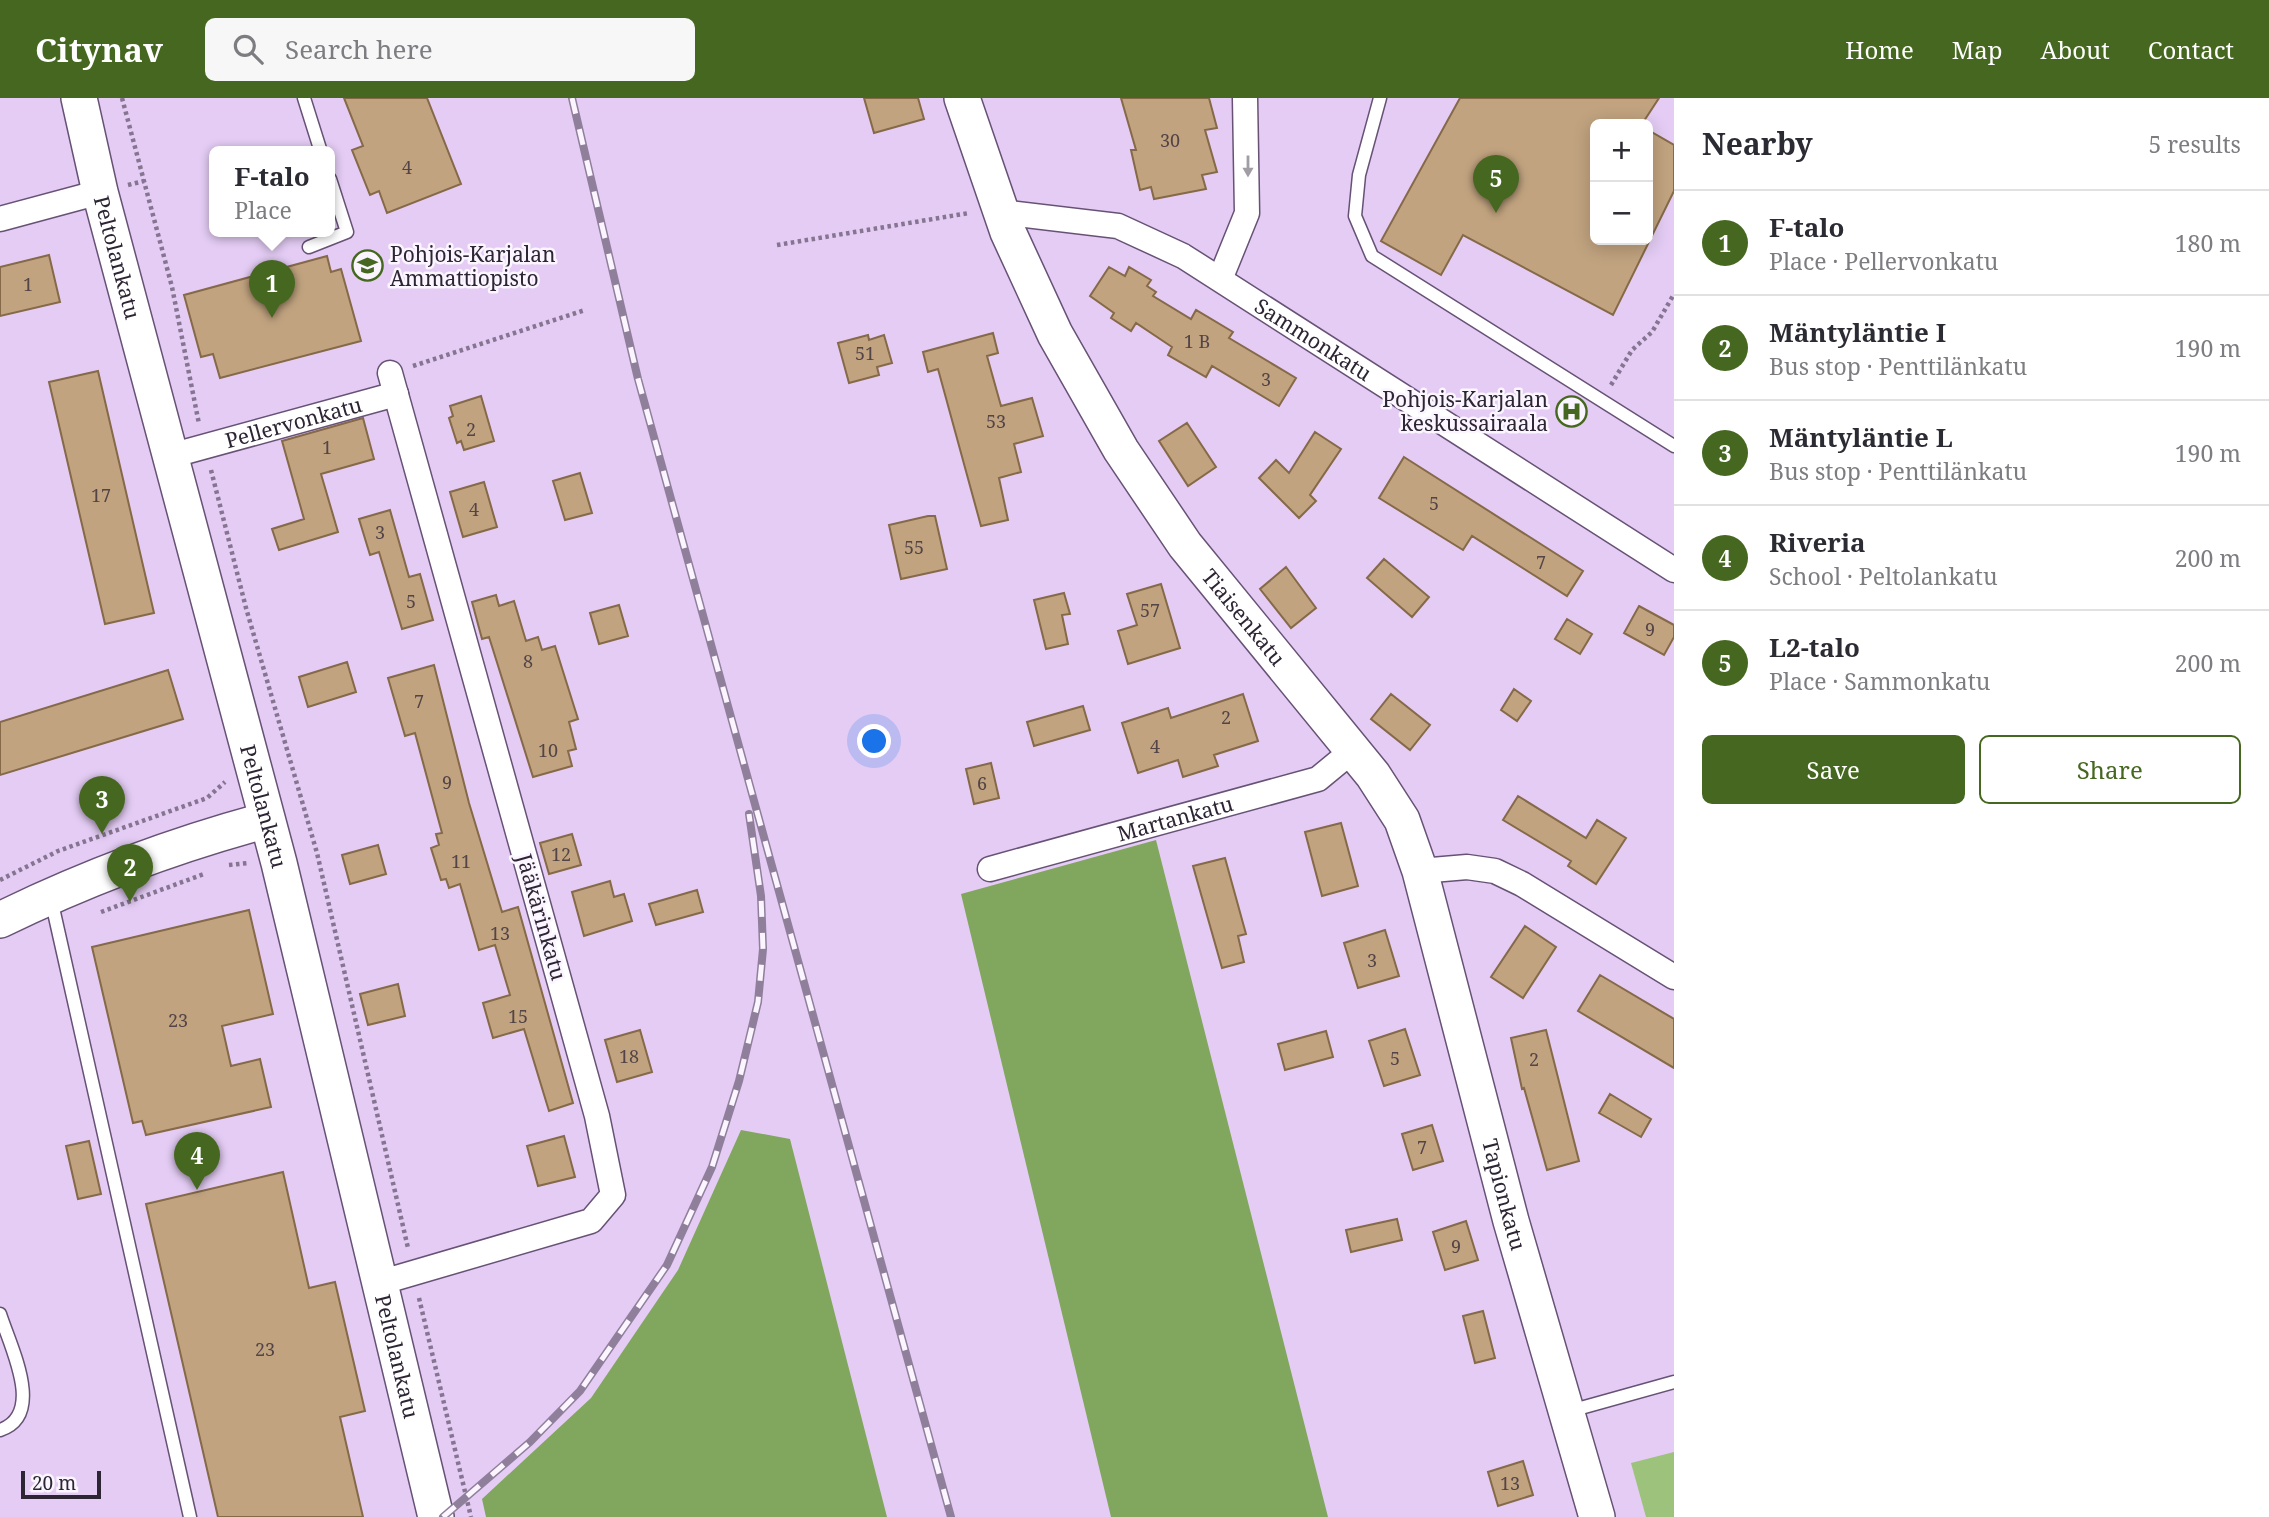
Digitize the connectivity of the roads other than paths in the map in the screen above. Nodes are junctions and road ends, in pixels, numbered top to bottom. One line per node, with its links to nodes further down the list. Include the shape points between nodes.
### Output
1 (79, 98): 7 (street, Peltolankatu)
2 (304, 98): 6 (lane)
3 (962, 98): 9 (street, Tiaisenkatu)
4 (1245, 98): 14 (street, one-way to 14, via 1247,214)
5 (1380, 98): 16 (lane, via 1359,175 1355,216 1372,256)
6 (319, 146)
7 (100, 192): 10 (street); 17 (street, Peltolankatu)
8 (335, 195): 12 (lane, via 347,232)
9 (988, 212): 14 (street, Sammonkatu, via 1118,226); 19 (street, Tiaisenkatu, via 1121,450 1185,545)
10 (0, 219)
11 (334, 237): 13 (lane)
12 (335, 237)
13 (309, 247)
14 (1221, 278): 18 (street, Sammonkatu)
15 (393, 384): 17 (street, Pellervonkatu); 26 (street, Jääkärinkatu, via 597,1116 612,1195 590,1222)
16 (1674, 446)
17 (170, 456): 20 (street, Peltolankatu)
18 (1674, 570)
19 (1352, 751): 21 (street, Martankatu, via 1318,779); 22 (street, Tiaisenkatu, via 1402,820)
20 (267, 820): 23 (street, via 195,840); 26 (street, Peltolankatu)
21 (990, 869)
22 (1420, 871): 25 (street, via 1467,867 1495,871); 29 (street, Tapionkatu, via 1511,1221)
23 (50, 895): 24 (street); 31 (lane)
24 (0, 920)
25 (1674, 977)
26 (379, 1283): 32 (street, Peltolankatu)
27 (0, 1314): 30 (lane, via 23,1389 22,1411 13,1426)
28 (1674, 1382): 29 (lane)
29 (1568, 1411): 33 (street, Tapionkatu)
30 (0, 1430)
31 (190, 1517)
32 (436, 1517)
33 (1597, 1517)

